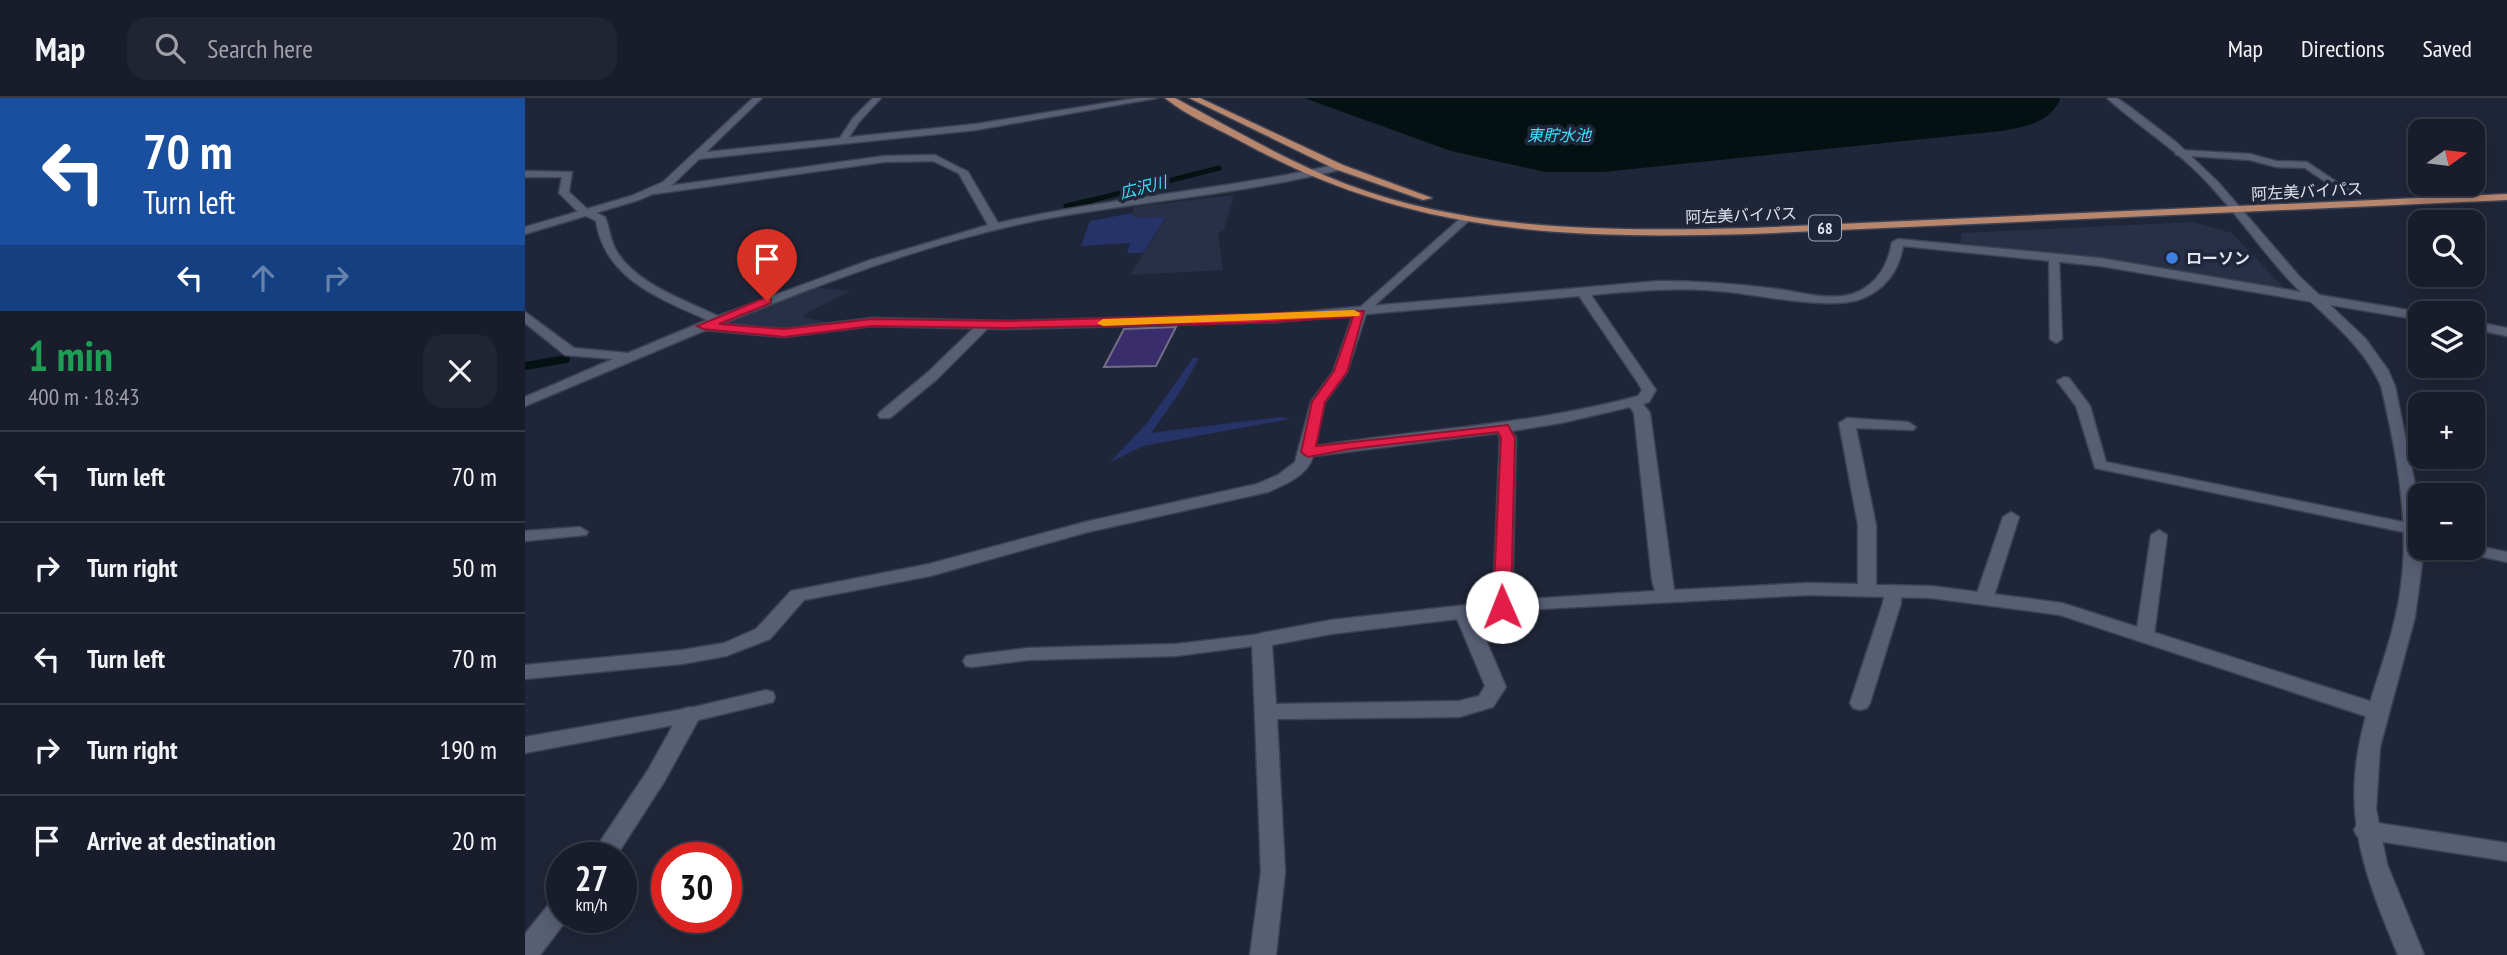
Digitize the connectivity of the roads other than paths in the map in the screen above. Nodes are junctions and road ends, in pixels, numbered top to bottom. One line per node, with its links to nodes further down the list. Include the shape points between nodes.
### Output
1 (758, 98): 10 (street)
2 (877, 98): 8 (lane)
3 (1153, 98): 7 (street, via 1000,124)
4 (1169, 98): 15 (main road, 阿左美バイパス / 68)
5 (1193, 98): 12 (main road, 阿左美バイパス / 68)
6 (2111, 98): 9 (street)
7 (890, 136): 8 (street); 11 (lane)
8 (842, 141): 10 (street)
9 (2179, 153): 18 (lane, via 2308,165); 20 (street)
10 (698, 156): 17 (street)
11 (884, 159): 13 (lane, via 935,158); 17 (lane)
12 (1339, 167): 15 (street); 20 (main road, 阿左美バイパス / 68, via 1418,196 1477,209 1634,224)
13 (963, 172): 23 (street)
14 (525, 174): 21 (street, via 568,174 564,193)
15 (1314, 174): 22 (main road, 阿左美バイパス / 68, via 1377,197); 23 (street)
16 (2507, 185): 18 (main road, 阿左美バイパス / 68)
17 (654, 191): 21 (street)
18 (2348, 193): 20 (main road, 阿左美バイパス / 68)
19 (2507, 197): 20 (main road, 阿左美バイパス / 68)
20 (2231, 204): 22 (main road, 阿左美バイパス / 68, via 1691,233 1569,230); 27 (street)
21 (590, 213): 24 (street); 31 (street, via 601,219 604,242 622,268)
22 (1467, 218): 28 (lane)
23 (995, 227): 31 (street, via 863,266)
24 (525, 232)
25 (2054, 258): 26 (street, via 1898,242 1885,279 1864,293 1842,299 1688,284); 27 (street); 36 (lane)
26 (1582, 291): 28 (street); 40 (street, via 1649,390 1644,399)
27 (2315, 299): 29 (street); 45 (street, via 2367,349 2387,385)
28 (1360, 313): 32 (street); 44 (street, via 1340,372 1318,402)
29 (2408, 314)
30 (525, 316): 37 (street, via 570,352)
31 (716, 320): 33 (street)
32 (984, 325): 33 (street, via 872,322 770,333); 41 (lane)
33 (703, 326): 37 (street)
34 (2485, 328): 35 (street)
35 (2507, 332)
36 (2056, 339)
37 (632, 356): 39 (street)
38 (2064, 381): 48 (lane, via 2083,406 2100,465)
39 (525, 402)
40 (1634, 402): 43 (street); 56 (street, via 1642,413)
41 (885, 415)
42 (1907, 427): 54 (street, via 1847,423 1867,525)
43 (1503, 428): 44 (street); 58 (street, via 1508,438)
44 (1308, 452): 63 (street, via 1294,473 1262,488 1085,527 930,570 798,595 790,599 768,631 740,645 697,655)
45 (2408, 494)
46 (2011, 517): 57 (lane)
47 (580, 532): 50 (lane)
48 (2408, 533)
49 (2159, 535): 60 (lane)
50 (525, 536)
51 (2485, 552): 52 (lane)
52 (2507, 557)
53 (2414, 560): 66 (street, via 2404,625)
54 (1867, 588): 55 (street); 56 (street)
55 (1893, 590): 57 (street); 65 (lane)
56 (1666, 595): 58 (street)
57 (1984, 599): 60 (street, via 2062,609)
58 (1502, 607): 59 (street)
59 (1464, 612): 61 (street); 67 (street, via 1496,687 1486,702 1458,709)
60 (2145, 635): 66 (street)
61 (1262, 640): 62 (lane, via 1176,650 1028,654); 67 (street)
62 (972, 661)
63 (525, 672)
64 (766, 697): 68 (lane)
65 (1860, 703)
66 (2377, 712): 70 (street, via 2364,772)
67 (1264, 713): 75 (street, via 1273,872)
68 (690, 715): 69 (lane); 71 (street)
69 (525, 746)
70 (2365, 830): 72 (lane); 76 (street)
71 (612, 842)
72 (2507, 852)
73 (546, 927): 74 (street)
74 (525, 954)
75 (1263, 955)
76 (2411, 955)

